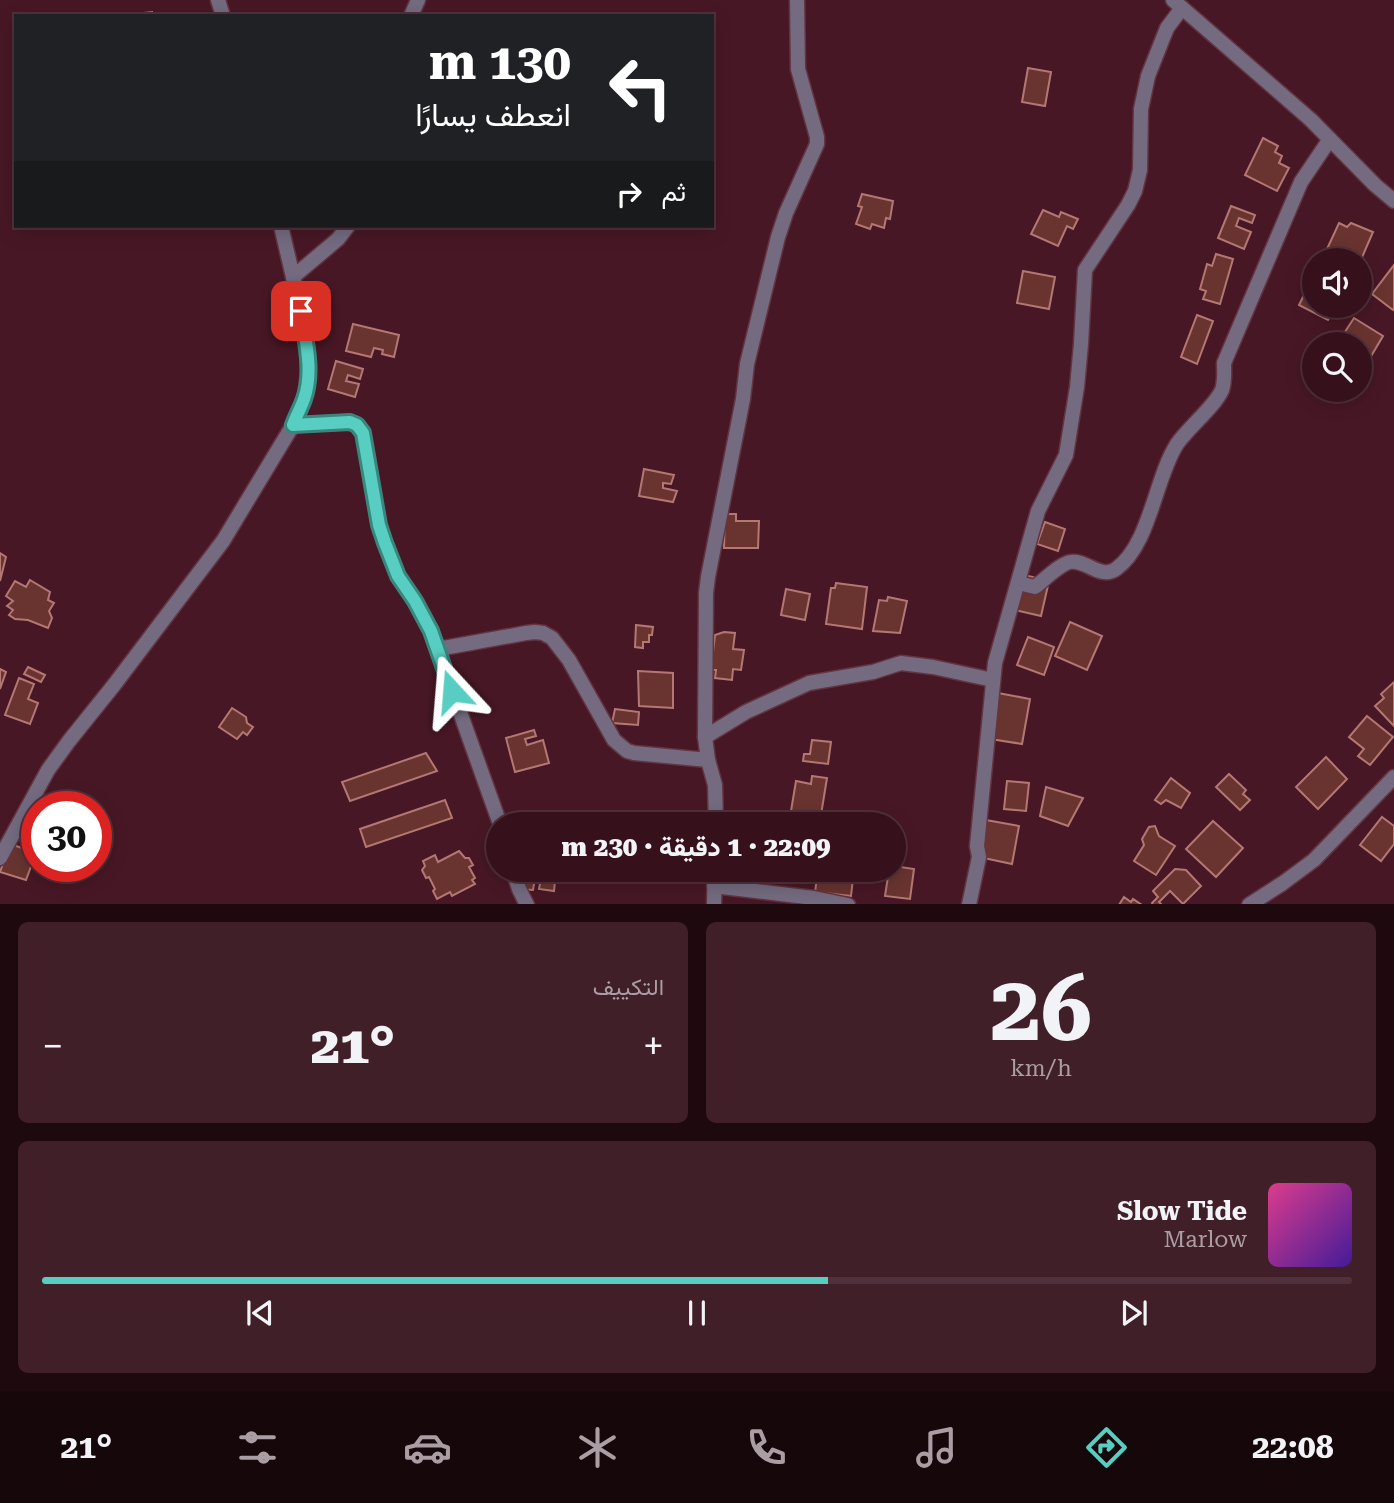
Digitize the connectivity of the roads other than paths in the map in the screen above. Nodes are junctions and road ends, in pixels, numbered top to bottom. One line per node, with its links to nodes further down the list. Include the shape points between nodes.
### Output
1 (797, 0): 12 (street, via 798,69 817,144 778,237 747,364 706,593)
2 (1177, 4): 3 (street); 9 (street, via 1141,109 1135,191 1085,270 1077,387 1066,455 1038,511)
3 (1330, 139): 4 (street); 9 (street, via 1300,182 1224,363 1222,391 1176,446 1130,554 1108,573 1071,562 1035,587)
4 (1394, 201)
5 (281, 228): 7 (street)
6 (346, 228): 7 (street)
7 (293, 276): 8 (street, via 308,373 305,397)
8 (293, 425): 10 (street, via 350,422 363,433 385,543); 17 (street, via 223,541 48,770)
9 (1018, 583): 11 (street)
10 (438, 649): 13 (street, via 544,633 569,660 608,730 626,751); 15 (street)
11 (993, 680): 12 (street, via 901,663 809,683); 24 (street, via 979,857)
12 (705, 737): 13 (street)
13 (709, 760): 16 (street)
14 (1394, 777): 25 (street, via 1314,860)
15 (496, 812)
16 (716, 812)
17 (0, 858)
18 (517, 882): 21 (street)
19 (714, 882): 20 (street)
20 (714, 886): 22 (street); 23 (street)
21 (526, 904)
22 (713, 904)
23 (843, 904)
24 (970, 904)
25 (1251, 904)

